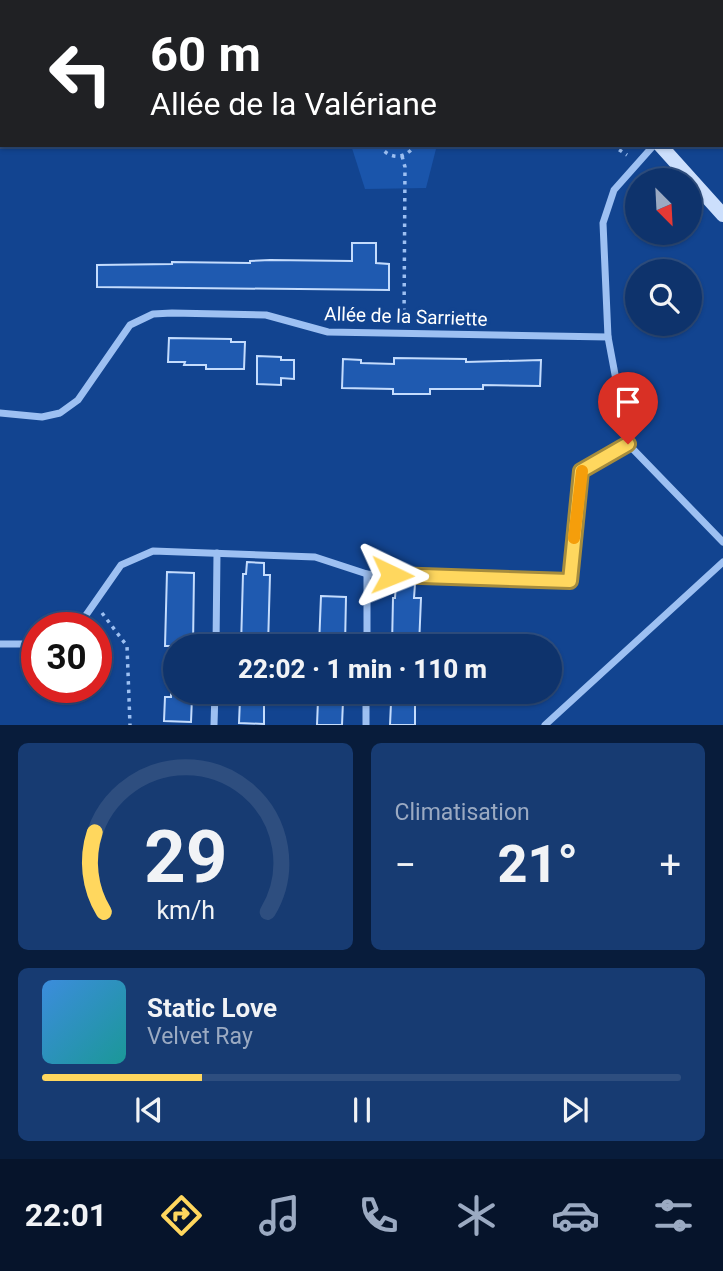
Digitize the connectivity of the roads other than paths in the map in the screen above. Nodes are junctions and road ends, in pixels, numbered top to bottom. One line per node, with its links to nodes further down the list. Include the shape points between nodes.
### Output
1 (652, 147): 4 (street, via 614,190 603,223)
2 (662, 147): 3 (main road)
3 (723, 215)
4 (608, 337): 5 (street, Allée de la Sarriette, via 328,332 266,315 153,314 130,325 78,400 60,413 42,417); 6 (street)
5 (0, 413)
6 (628, 444): 7 (street); 10 (street, via 581,471 570,581)
7 (723, 542)
8 (217, 553): 10 (street, via 315,557); 11 (street, via 153,551 121,565); 12 (street)
9 (723, 562): 20 (street)
10 (367, 574): 13 (street)
11 (88, 612)
12 (216, 634)
13 (367, 634)
14 (0, 644): 15 (street)
15 (21, 644)
16 (215, 704): 18 (street)
17 (366, 704): 19 (street)
18 (214, 725)
19 (366, 725)
20 (545, 725)

